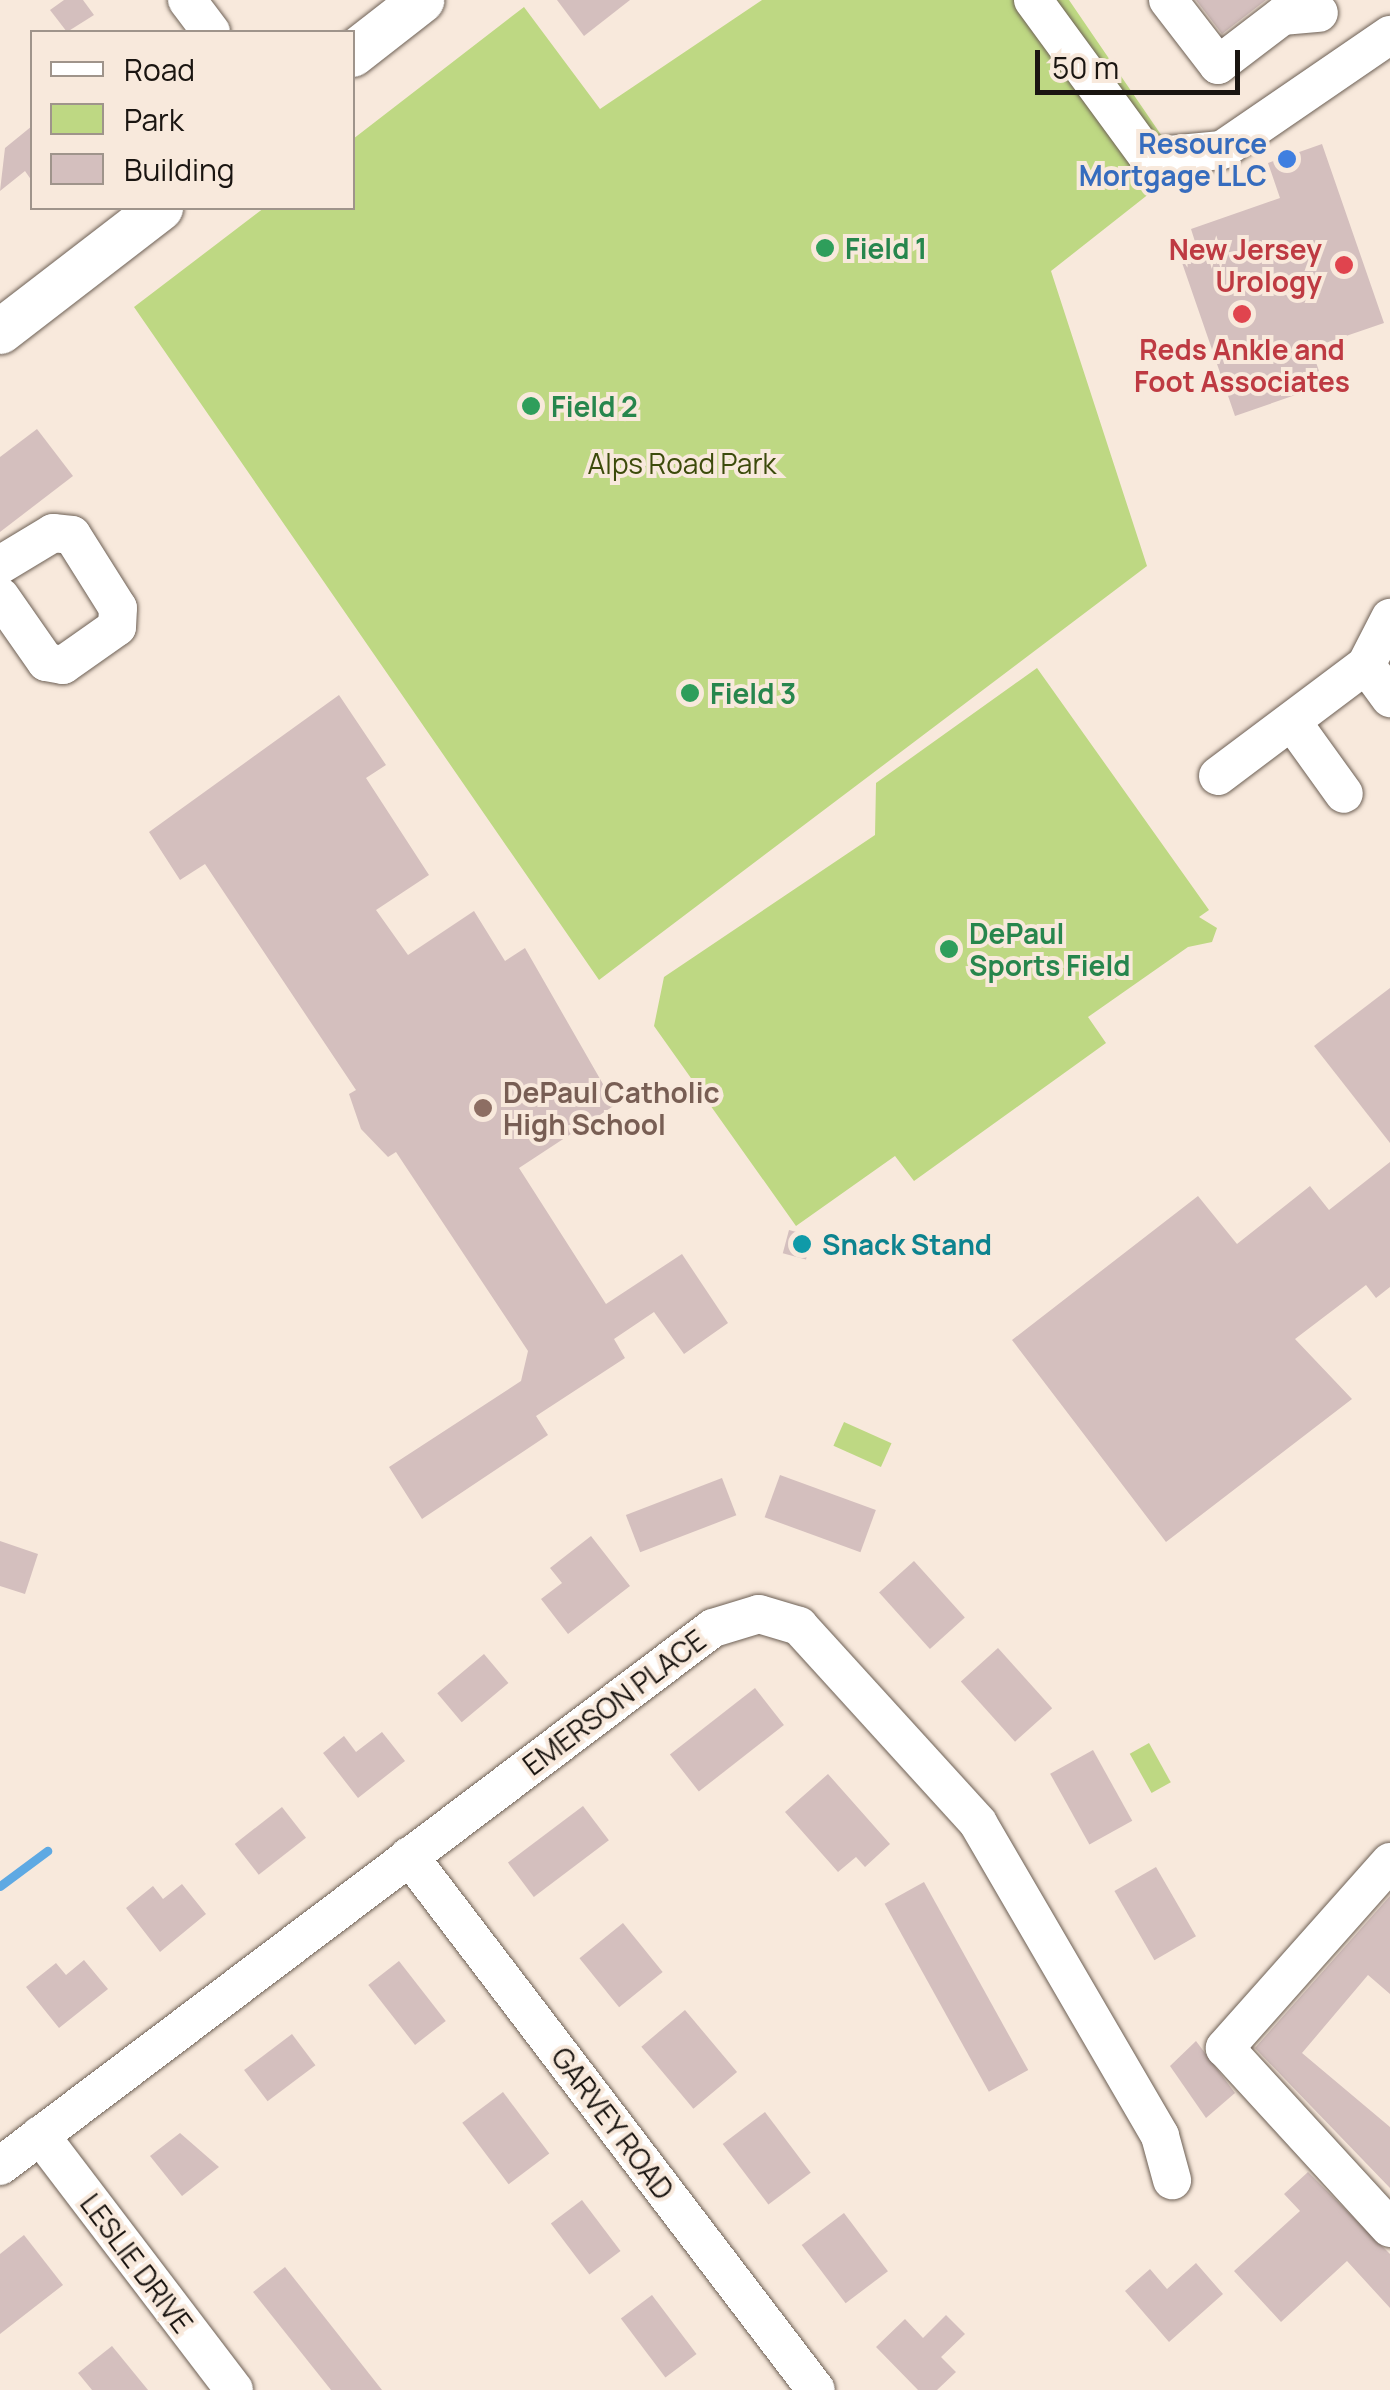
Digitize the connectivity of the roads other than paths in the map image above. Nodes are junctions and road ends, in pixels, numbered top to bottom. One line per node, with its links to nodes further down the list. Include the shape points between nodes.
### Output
1 (187, 0): 6 (street)
2 (420, 0): 8 (main road)
3 (1033, 0): 7 (street, via 1148,157 1222,150)
4 (1168, 0): 5 (street, via 1218,65 1282,16)
5 (1319, 12)
6 (210, 30)
7 (1390, 35)
8 (355, 52)
9 (157, 210): 10 (main road)
10 (0, 331)
11 (0, 565): 12 (street, via 54,532 72,535 118,608 116,626 63,665 46,662)
12 (0, 596)
13 (1390, 618): 14 (street)
14 (1382, 683): 15 (street)
15 (1293, 723): 16 (street); 17 (street)
16 (1218, 776)
17 (1344, 794)
18 (410, 1856): 20 (street, EMERSON PLACE); 22 (street, EMERSON PLACE, via 713,1628 781,1617 978,1823 1160,2136); 25 (street, GARVEY ROAD)
19 (1390, 1862): 23 (street, via 1225,2048)
20 (40, 2135): 21 (street, EMERSON PLACE); 24 (street, LESLIE DRIVE)
21 (0, 2166)
22 (1172, 2180)
23 (1390, 2228)
24 (234, 2390)
25 (816, 2390)

